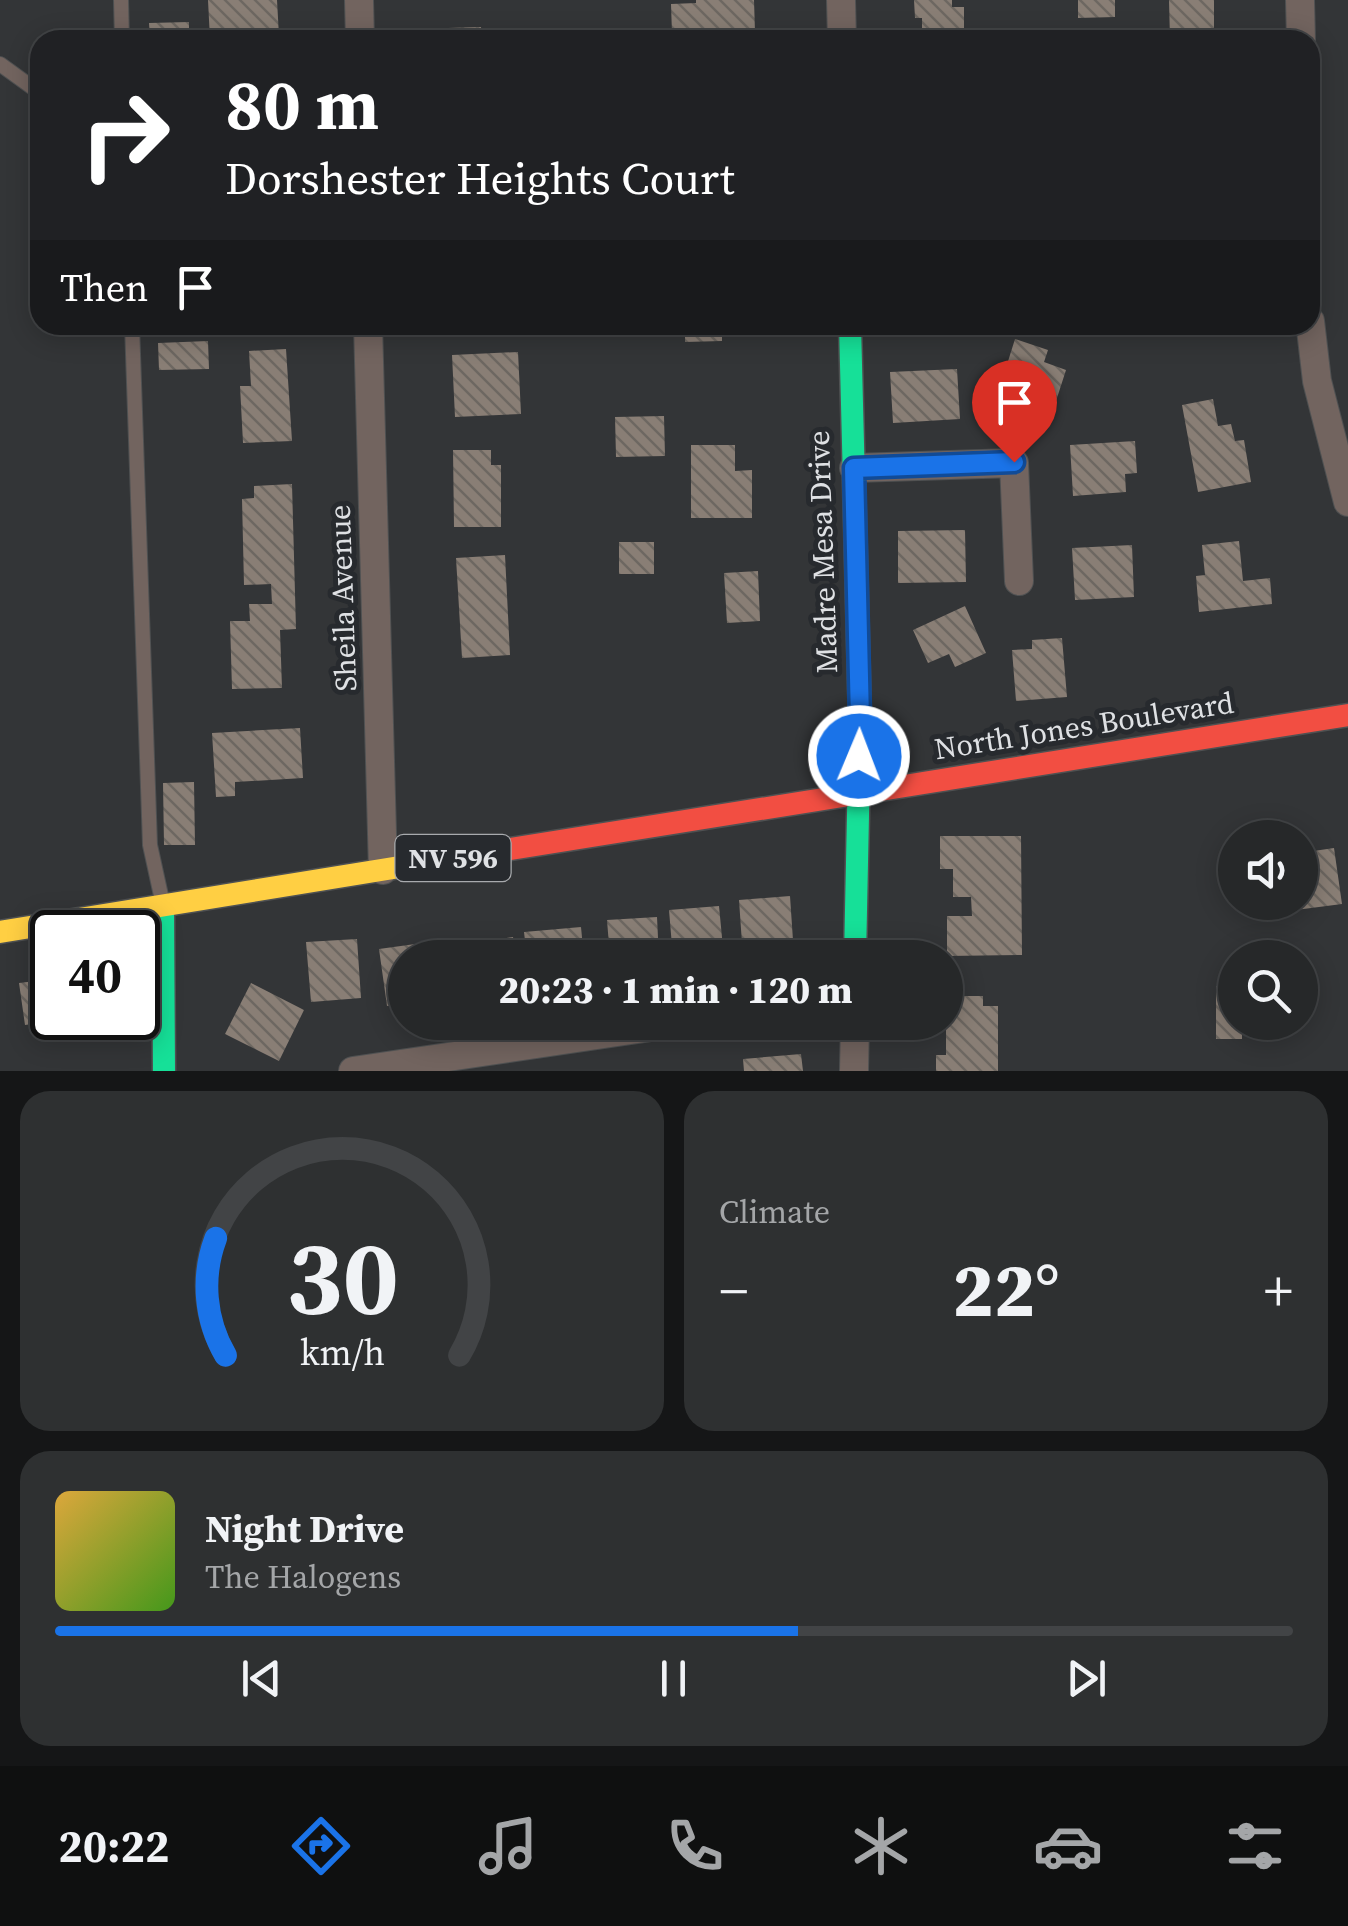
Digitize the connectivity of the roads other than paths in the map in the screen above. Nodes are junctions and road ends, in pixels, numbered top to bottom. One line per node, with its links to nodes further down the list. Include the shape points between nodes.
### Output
1 (121, 0): 5 (lane)
2 (360, 0): 6 (street)
3 (841, 0): 7 (street)
4 (1300, 0): 8 (street)
5 (122, 30)
6 (360, 30)
7 (842, 30)
8 (1301, 30)
9 (0, 64): 10 (lane)
10 (30, 86)
11 (132, 335): 21 (lane, via 150,846)
12 (368, 335): 20 (street, Sheila Avenue)
13 (850, 335): 15 (main road, Madre Mesa Drive)
14 (1312, 335): 16 (street)
15 (854, 468): 17 (street, via 1014,462); 19 (main road, Madre Mesa Drive)
16 (1348, 502)
17 (1018, 581)
18 (1348, 715): 19 (main road, North Jones Boulevard / NV 596)
19 (857, 792): 20 (main road, North Jones Boulevard / NV 596); 23 (main road, Madre Mesa Drive)
20 (383, 870): 21 (main road, North Jones Boulevard / NV 596)
21 (163, 906): 22 (main road, North Jones Boulevard / NV 596); 26 (main road)
22 (0, 932)
23 (856, 940)
24 (563, 1040): 27 (street)
25 (855, 1040): 28 (street)
26 (164, 1071)
27 (353, 1071)
28 (854, 1071)

